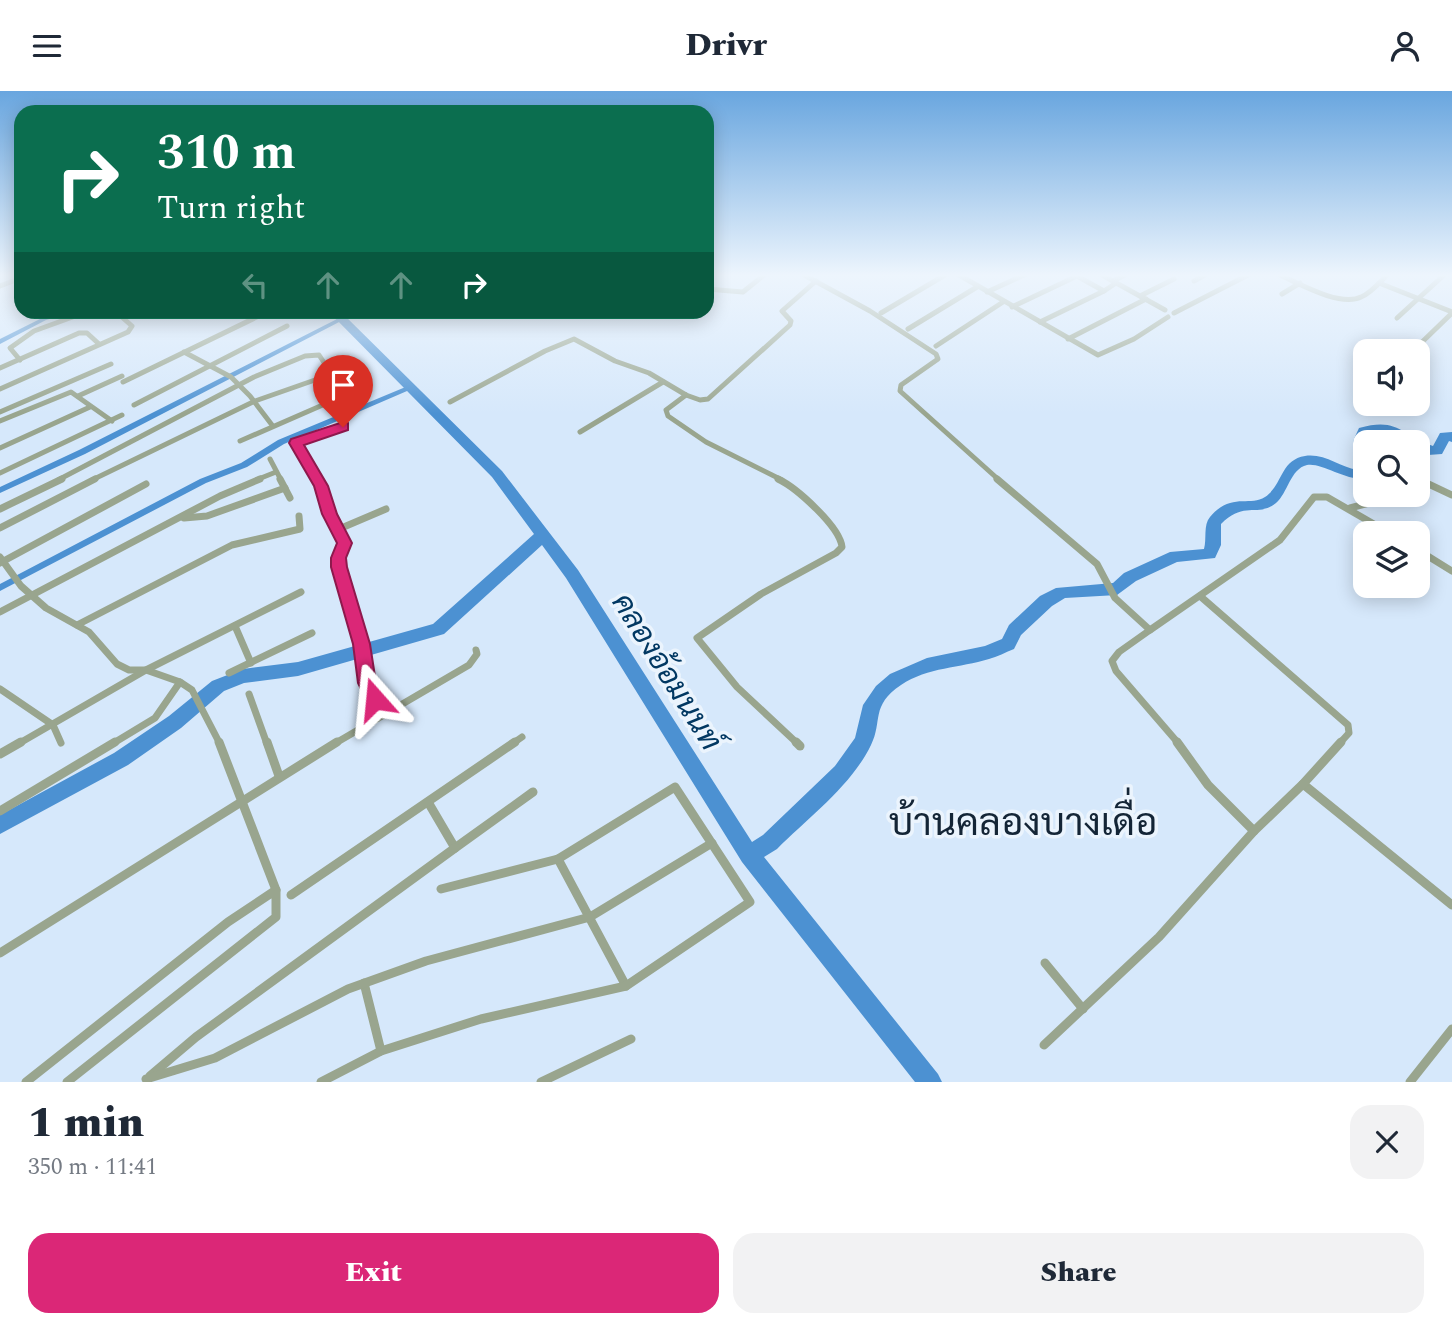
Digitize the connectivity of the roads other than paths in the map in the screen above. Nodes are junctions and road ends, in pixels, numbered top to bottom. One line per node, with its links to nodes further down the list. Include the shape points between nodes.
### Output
1 (61, 321): 21 (street, via 12,343 10,348)
2 (126, 321): 18 (street, via 132,327)
3 (248, 321): 20 (street)
4 (791, 321): 29 (street, via 713,395 700,400)
5 (886, 321): 70 (street, via 938,359 901,385 900,391 1097,564 1115,598)
6 (921, 321): 15 (street)
7 (974, 321): 19 (street)
8 (1037, 321): 13 (street)
9 (1044, 321): 13 (street)
10 (1100, 321): 16 (street)
11 (1160, 321): 16 (street, via 1103,354)
12 (1443, 321): 17 (street)
13 (1040, 323): 16 (street)
14 (288, 326): 23 (street)
15 (908, 329)
16 (1068, 339)
17 (1425, 339)
18 (99, 344): 21 (street, via 87,333 79,333); 28 (street)
19 (936, 346)
20 (184, 352): 23 (street); 30 (street)
21 (20, 360): 24 (street)
22 (111, 364): 35 (street)
23 (210, 366): 27 (street); 33 (street)
24 (0, 368)
25 (332, 374): 27 (street, via 317,353); 31 (street); 39 (street, via 344,393 341,397)
26 (663, 382): 29 (street); 32 (street, via 574,339); 41 (street)
27 (240, 385): 31 (street); 53 (street)
28 (0, 389)
29 (685, 395): 83 (street, via 666,410 668,415 706,442 785,481 841,538 842,547 836,553 761,594 697,638 737,687)
30 (78, 396): 34 (street); 37 (street, via 62,394)
31 (255, 401): 39 (street); 59 (street)
32 (450, 402)
33 (134, 405)
34 (90, 407): 38 (street); 43 (street)
35 (0, 412)
36 (122, 415): 38 (street)
37 (0, 421)
38 (112, 421): 46 (street)
39 (272, 425): 42 (street)
40 (343, 427): 60 (street, via 296,443)
41 (580, 432)
42 (240, 441)
43 (0, 447)
44 (270, 459): 45 (street)
45 (276, 472): 49 (street); 57 (street)
46 (0, 473)
47 (146, 484): 62 (street)
48 (1430, 485): 50 (street)
49 (285, 488): 51 (street); 57 (street, via 207,516)
50 (1452, 495)
51 (290, 498)
52 (1357, 507): 55 (street)
53 (0, 509)
54 (386, 509): 60 (street)
55 (1350, 509): 58 (street); 66 (street, via 1327,497 1314,498 1290,531)
56 (299, 516): 68 (street, via 300,529 232,545)
57 (180, 518): 65 (street)
58 (1370, 521)
59 (0, 528)
60 (339, 529): 79 (street, via 345,543 339,567 362,644 367,683)
61 (1430, 557): 63 (street)
62 (1, 560): 65 (street)
63 (1452, 571)
64 (301, 592): 69 (street)
65 (32, 595): 67 (street); 68 (street)
66 (1200, 596): 70 (street); 86 (street, via 1350,730)
67 (0, 612)
68 (77, 625): 74 (street, via 117,664)
69 (235, 626): 73 (street); 74 (street)
70 (1150, 630): 91 (street, via 1119,652 1112,661 1116,671 1169,730 1208,785)
71 (312, 633): 73 (street)
72 (476, 650): 79 (street, via 469,665)
73 (251, 663): 75 (street)
74 (146, 670): 76 (street); 80 (street)
75 (229, 673)
76 (180, 682): 88 (street, via 192,690 218,738); 90 (street, via 155,718)
77 (0, 689): 80 (street)
78 (249, 694): 85 (street)
79 (383, 715): 85 (street)
80 (53, 725): 82 (street); 84 (street)
81 (522, 737): 89 (street)
82 (61, 743)
83 (800, 746)
84 (0, 754)
85 (279, 776): 88 (street)
86 (1303, 784): 91 (street); 98 (street)
87 (533, 792): 93 (street)
88 (243, 799): 96 (street); 100 (street)
89 (428, 802): 93 (street); 97 (street)
90 (0, 811)
91 (1254, 831): 104 (street, via 1159,937)
92 (712, 843): 94 (street, via 675,787); 99 (street); 103 (street, via 750,902)
93 (455, 848): 109 (street, via 195,1037)
94 (558, 859): 95 (street); 99 (street)
95 (441, 889)
96 (276, 890): 110 (street, via 228,922); 111 (street, via 276,917)
97 (291, 895)
98 (1452, 905)
99 (590, 917): 102 (street, via 426,961); 103 (street)
100 (0, 953)
101 (1045, 963): 104 (street)
102 (364, 983): 108 (street); 109 (street, via 215,1058)
103 (626, 986): 108 (street, via 481,1019)
104 (1083, 1009): 107 (street)
105 (1452, 1029): 114 (street)
106 (631, 1039): 113 (street)
107 (1044, 1045)
108 (381, 1051): 112 (street)
109 (145, 1081)
110 (26, 1082)
111 (67, 1082)
112 (321, 1082)
113 (541, 1082)
114 (1410, 1082)

